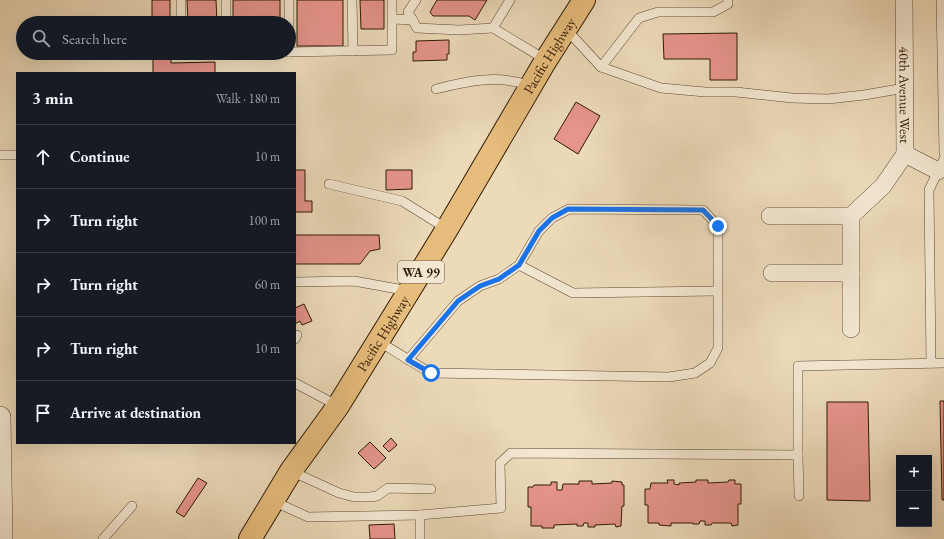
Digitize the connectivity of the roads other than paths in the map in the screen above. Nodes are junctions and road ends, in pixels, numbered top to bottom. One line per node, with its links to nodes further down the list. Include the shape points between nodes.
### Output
1 (181, 0): 12 (lane)
2 (226, 0): 13 (lane)
3 (289, 0): 14 (lane)
4 (352, 0): 19 (lane)
5 (392, 0): 15 (lane)
6 (416, 0): 16 (lane, via 408,12)
7 (510, 0): 17 (lane)
8 (584, 0): 18 (highway, Pacific Highway / WA 99)
9 (728, 0): 22 (lane, via 728,4 713,12 658,12 639,18)
10 (904, 0): 24 (street, 40th Avenue West)
11 (941, 1): 26 (lane)
12 (181, 16)
13 (226, 16)
14 (289, 16)
15 (393, 20): 16 (lane); 19 (lane, via 392,50)
16 (413, 20): 17 (lane, via 417,28)
17 (493, 28): 21 (lane)
18 (566, 29): 21 (highway, Pacific Highway / WA 99); 22 (lane)
19 (353, 51): 20 (lane)
20 (296, 52)
21 (546, 60): 23 (highway, Pacific Highway / WA 99)
22 (601, 67): 24 (lane, via 661,88 705,92 828,99)
23 (531, 86): 25 (lane, via 518,81 481,80); 34 (highway, Pacific Highway / WA 99)
24 (905, 88): 27 (street, 40th Avenue West)
25 (436, 89)
26 (944, 153)
27 (905, 154): 30 (street, 40th Avenue West); 33 (street, via 883,186)
28 (0, 155): 29 (lane)
29 (16, 155)
30 (941, 165): 44 (lane, via 929,190)
31 (328, 184): 34 (lane, via 402,202)
32 (770, 216): 33 (street)
33 (851, 216): 37 (street)
34 (447, 229): 39 (highway, Pacific Highway / WA 99)
35 (519, 265): 40 (lane, via 573,294); 40 (lane, via 539,231 552,218 568,209 703,210 718,226); 43 (lane, via 458,301)
36 (772, 273): 37 (street)
37 (851, 273): 41 (street)
38 (296, 282): 39 (lane, via 354,281)
39 (409, 290): 42 (highway, Pacific Highway / WA 99)
40 (717, 291): 43 (lane, via 718,348 710,363 695,373 669,377 431,373)
41 (851, 329)
42 (378, 341): 43 (lane); 47 (highway, Pacific Highway / WA 99)
43 (408, 360)
44 (931, 363): 45 (lane); 49 (lane, via 798,366)
45 (944, 363)
46 (296, 384): 47 (lane)
47 (338, 406): 50 (highway, Pacific Highway / WA 99)
48 (0, 417): 56 (street)
49 (798, 455): 52 (lane); 55 (lane, via 511,453 500,463 501,508)
50 (292, 471): 51 (lane, via 339,493 354,497 377,496 388,488); 53 (highway, Pacific Highway / WA 99)
51 (431, 489)
52 (799, 496)
53 (273, 501): 55 (lane, via 308,517); 58 (highway, Pacific Highway / WA 99)
54 (132, 506): 57 (lane)
55 (420, 515): 59 (lane)
56 (2, 539)
57 (103, 539)
58 (250, 539)
59 (420, 539)

